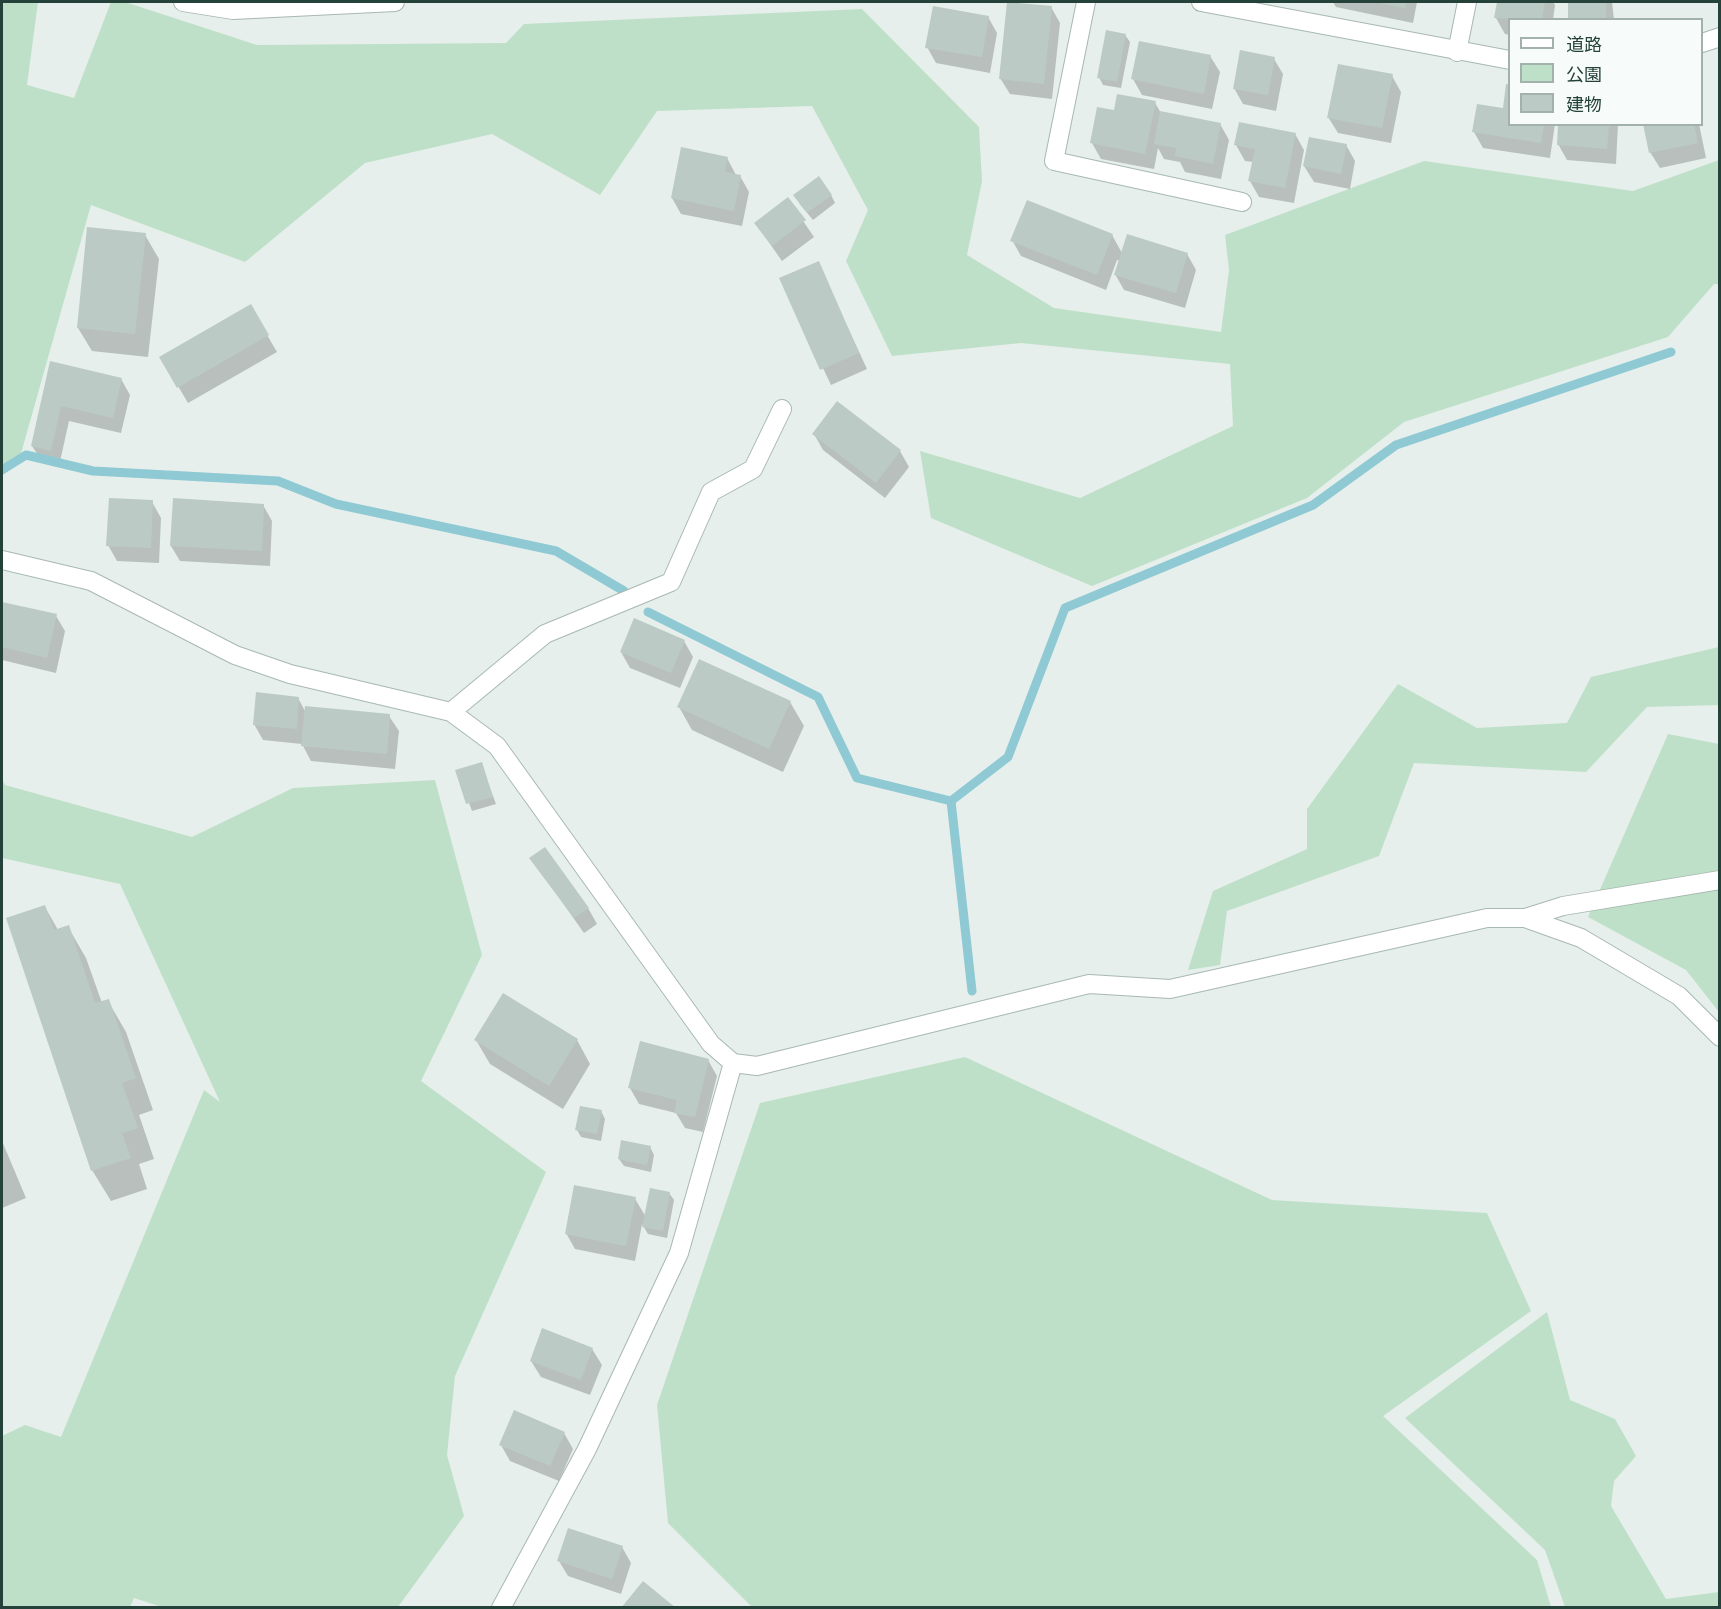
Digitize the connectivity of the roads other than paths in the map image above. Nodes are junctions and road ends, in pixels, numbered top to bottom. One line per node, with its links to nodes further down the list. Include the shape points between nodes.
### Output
1 (183, 2): 2 (street, via 233,10)
2 (395, 2)
3 (1086, 2): 10 (street, via 1054,161)
4 (1201, 2): 8 (street)
5 (1467, 2): 8 (street)
6 (1719, 37): 7 (street)
7 (1703, 42)
8 (1457, 52): 9 (street)
9 (1508, 60)
10 (1242, 202)
11 (782, 409): 13 (street, via 753,470 711,492 671,582 544,634)
12 (2, 560): 13 (street, via 91,581 235,655 290,674)
13 (451, 712): 17 (street, via 497,746 711,1044)
14 (1719, 880): 15 (street, via 1563,906)
15 (1525, 918): 16 (street, via 1581,938 1679,996); 17 (street, via 1487,918 1170,989 1089,984 757,1066)
16 (1719, 1037)
17 (733, 1064): 18 (street, via 679,1253 587,1449)
18 (501, 1608)

